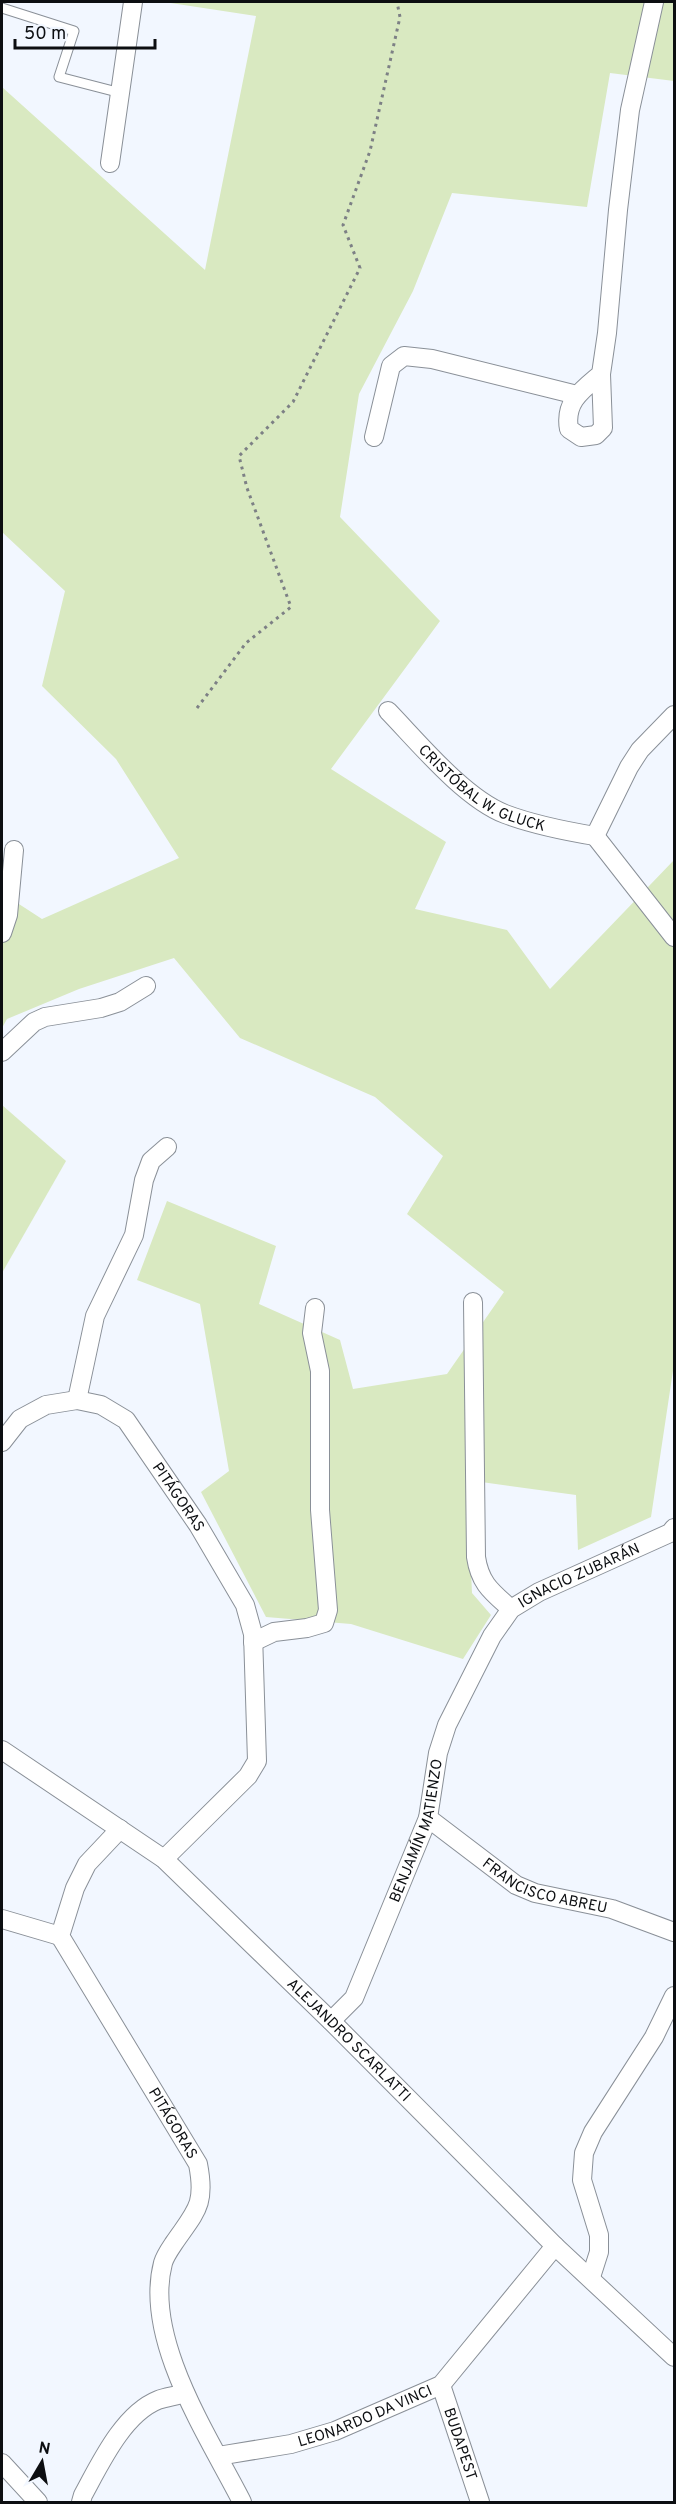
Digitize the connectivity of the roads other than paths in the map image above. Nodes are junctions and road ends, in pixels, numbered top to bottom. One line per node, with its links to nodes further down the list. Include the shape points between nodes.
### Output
1 (133, 2): 4 (street)
2 (654, 2): 6 (street, via 630,110)
3 (2, 8): 4 (lane, via 74,31 59,77)
4 (121, 93): 5 (street)
5 (110, 163)
6 (601, 374): 7 (street); 7 (street, via 603,428 596,435 581,437 569,429 570,403)
7 (577, 395): 8 (street, via 404,356 391,366)
8 (374, 436)
9 (388, 711): 11 (street, CRISTÓBAL W. GLUCK, via 468,791 504,813)
10 (675, 715): 11 (street, via 640,750)
11 (595, 836): 14 (street)
12 (14, 850): 13 (street, via 8,915)
13 (2, 933)
14 (675, 937)
15 (146, 986): 16 (street, via 120,1002 34,1022)
16 (2, 1052)
17 (167, 1147): 20 (street, via 151,1161 134,1235 95,1316)
18 (473, 1302): 23 (street, via 477,1563 484,1585)
19 (315, 1308): 25 (street, via 312,1333 320,1371 321,1510 328,1610 324,1623 274,1632)
20 (77, 1400): 21 (street, via 46,1405 20,1419); 25 (street, PITÁGORAS, via 101,1406 126,1420 198,1525 245,1605)
21 (2, 1442)
22 (673, 1535): 23 (street, IGNACIO ZUBARÁN, via 539,1592)
23 (511, 1609): 24 (street, IGNACIO ZUBARÁN)
24 (492, 1636): 27 (street, BENJAMÍN MATIENZO, via 447,1725 438,1753)
25 (253, 1642): 29 (street, PITÁGORAS, via 257,1761 248,1776)
26 (2, 1750): 28 (street, ALEJANDRO SCARLATTI)
27 (428, 1818): 31 (street, FRANCISCO ABREU, via 516,1885 535,1893 612,1909); 34 (street, BENJAMÍN MATIENZO, via 354,1998)
28 (120, 1829): 29 (street, ALEJANDRO SCARLATTI); 32 (street, via 87,1864)
29 (164, 1859): 34 (street, ALEJANDRO SCARLATTI)
30 (2, 1919): 32 (street)
31 (675, 1932)
32 (60, 1936): 41 (street, PITÁGORAS, via 198,2164 202,2183 200,2204 163,2260 160,2280 163,2329)
33 (675, 1996): 36 (street)
34 (331, 2021): 37 (street, ALEJANDRO SCARLATTI)
35 (675, 2034): 36 (street)
36 (654, 2037): 38 (street, via 593,2132 584,2153 582,2180 599,2235 599,2252)
37 (555, 2246): 38 (street, ALEJANDRO SCARLATTI); 40 (street, LEONARDO DA VINCI)
38 (591, 2277): 39 (street, ALEJANDRO SCARLATTI)
39 (675, 2357)
40 (441, 2385): 42 (street, LEONARDO DA VINCI, via 291,2445); 47 (street, BUDAPEST)
41 (185, 2393): 42 (street, PITÁGORAS); 45 (street, via 157,2401 141,2411 117,2436)
42 (218, 2456): 46 (street, PITÁGORAS)
43 (2, 2463): 44 (street)
44 (38, 2502)
45 (81, 2502)
46 (243, 2502)
47 (480, 2502)

